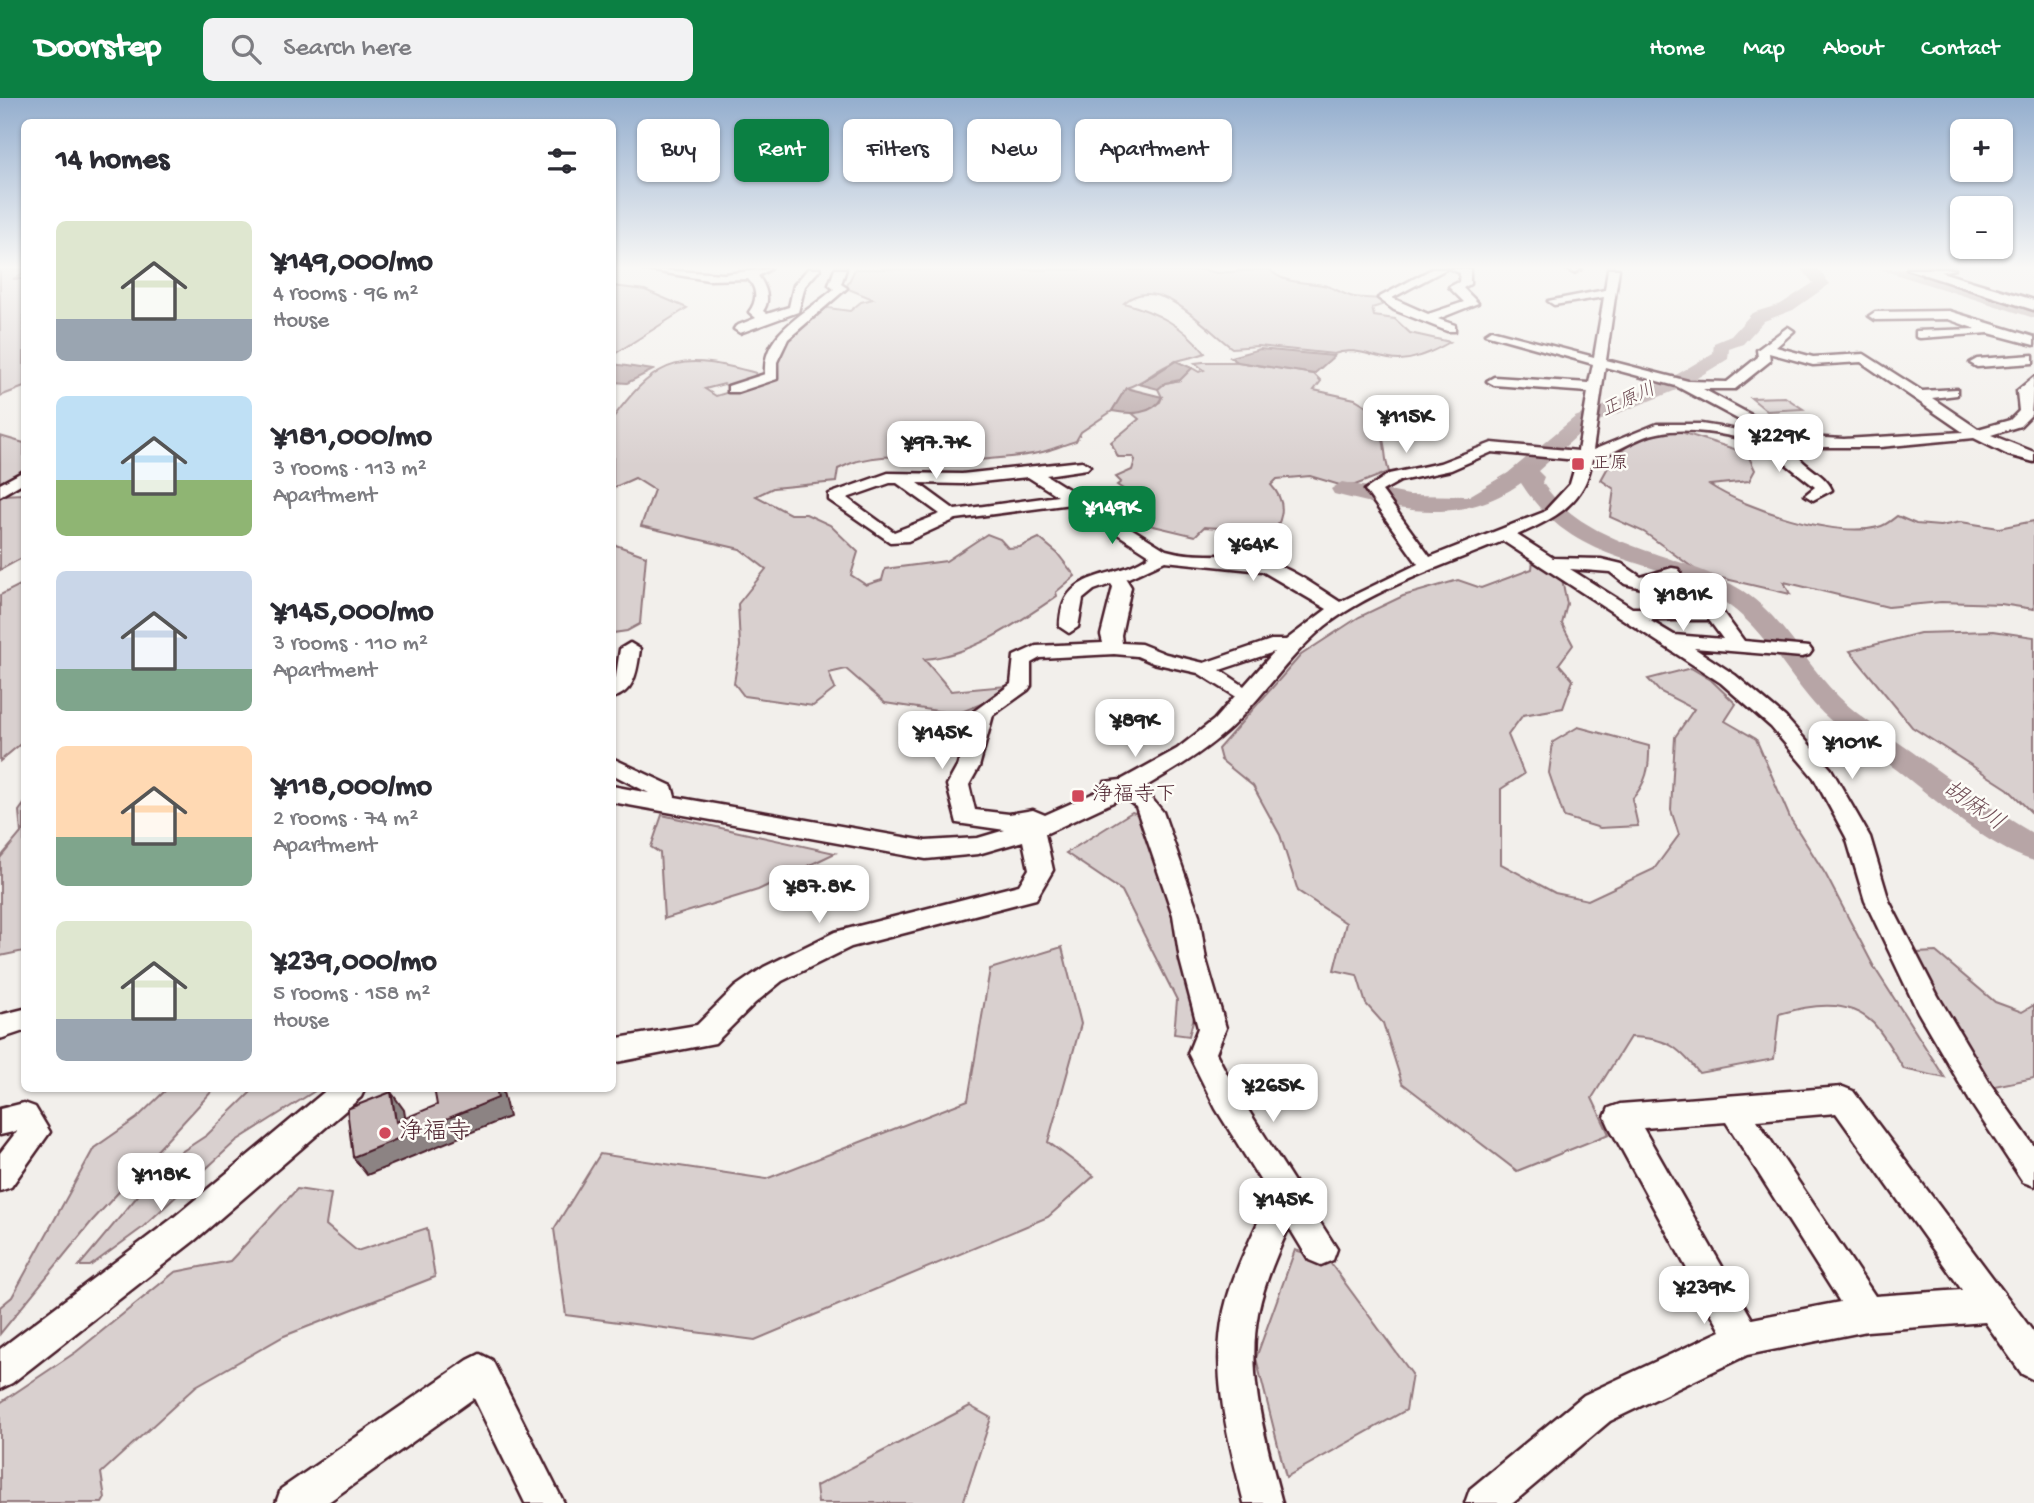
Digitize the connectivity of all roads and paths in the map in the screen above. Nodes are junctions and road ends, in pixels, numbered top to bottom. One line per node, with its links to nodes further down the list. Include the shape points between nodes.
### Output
1 (787, 335): 16 (street, via 771,354 772,376)
2 (1493, 335): 10 (street)
3 (1605, 335): 10 (street)
4 (1784, 335): 7 (street)
5 (2007, 335): 6 (street)
6 (2027, 342): 8 (street, via 2023,352)
7 (1767, 349): 14 (street, via 1762,353 1765,358 1730,386); 18 (street, via 1813,361 1864,358)
8 (2033, 360): 9 (street)
9 (1977, 363)
10 (1600, 364): 14 (street); 15 (street)
11 (1494, 381): 13 (street)
12 (2034, 381): 20 (street, via 2024,391 2023,417)
13 (1533, 383): 15 (street); 19 (street)
14 (1687, 385): 21 (street, via 1750,420)
15 (1596, 388): 23 (street)
16 (733, 389)
17 (1952, 392): 18 (street)
18 (1922, 395): 20 (street)
19 (1527, 402)
20 (1979, 436): 22 (street); 24 (street)
21 (1762, 438): 22 (street); 23 (street, via 1660,427)
22 (1781, 441): 31 (street, via 1790,460 1822,485 1824,490)
23 (1585, 456): 34 (street, via 1577,485 1558,508); 37 (street, via 1487,449 1438,469 1379,484 1374,495)
24 (2034, 457)
25 (1082, 466): 26 (street)
26 (1031, 472): 27 (street, via 962,479); 32 (street)
27 (899, 477): 33 (street); 33 (street, via 835,497 890,537 902,537)
28 (21, 478): 29 (street)
29 (0, 492): 30 (street)
30 (21, 493)
31 (1813, 495)
32 (1073, 499): 33 (street); 35 (street)
33 (952, 515)
34 (1506, 535): 36 (street); 37 (street)
35 (1160, 554): 39 (street, via 1156,561); 40 (street, via 1257,563)
36 (1549, 563): 38 (street, via 1601,564 1642,583); 41 (street)
37 (1431, 564): 40 (street)
38 (1672, 573)
39 (1116, 577): 42 (street, via 1094,582 1072,598 1067,608); 45 (street, via 1122,587 1111,635)
40 (1339, 610): 46 (street)
41 (1628, 614): 43 (street); 44 (street, via 1714,614)
42 (1069, 627)
43 (1670, 641): 44 (street); 63 (street, via 1758,704 1823,774 1858,837 1877,901 1928,1004)
44 (1738, 646): 48 (street)
45 (1114, 648): 49 (street, via 1141,650); 56 (street, via 1036,652 1021,660 1021,686 983,712 968,768 958,785 965,817)
46 (1288, 648): 49 (street, via 1278,644); 51 (street)
47 (630, 649): 50 (street, via 626,678)
48 (1802, 651)
49 (1205, 669): 51 (street)
50 (616, 688)
51 (1248, 694): 53 (street, via 1221,725 1185,754)
52 (616, 767): 55 (street, via 664,791)
53 (1125, 788): 56 (street, via 1107,787); 65 (street, via 1143,797 1151,812 1186,915 1212,1028 1202,1053 1226,1100)
54 (616, 795): 55 (street)
55 (663, 801): 56 (street, via 926,850 978,846)
56 (1033, 824): 59 (street, via 1041,870 1027,892 844,939 773,974 705,1035)
57 (21, 1021): 58 (street)
58 (0, 1027)
59 (616, 1050)
60 (346, 1092): 71 (street, via 184,1229)
61 (1733, 1108): 67 (street, via 1843,1100); 68 (street); 69 (street, via 1620,1118)
62 (0, 1122): 64 (street, via 24,1116 35,1132)
63 (2034, 1172)
64 (0, 1177)
65 (1290, 1199): 66 (street); 74 (street, via 1283,1201 1241,1311 1236,1359 1237,1396)
66 (1321, 1249)
67 (1992, 1305): 68 (street); 70 (street)
68 (1867, 1314): 69 (street)
69 (1744, 1338): 75 (street, via 1597,1408)
70 (2034, 1362)
71 (0, 1371)
72 (295, 1503): 73 (street, via 480,1372)
73 (545, 1503)
74 (1263, 1503)
75 (1484, 1503)

